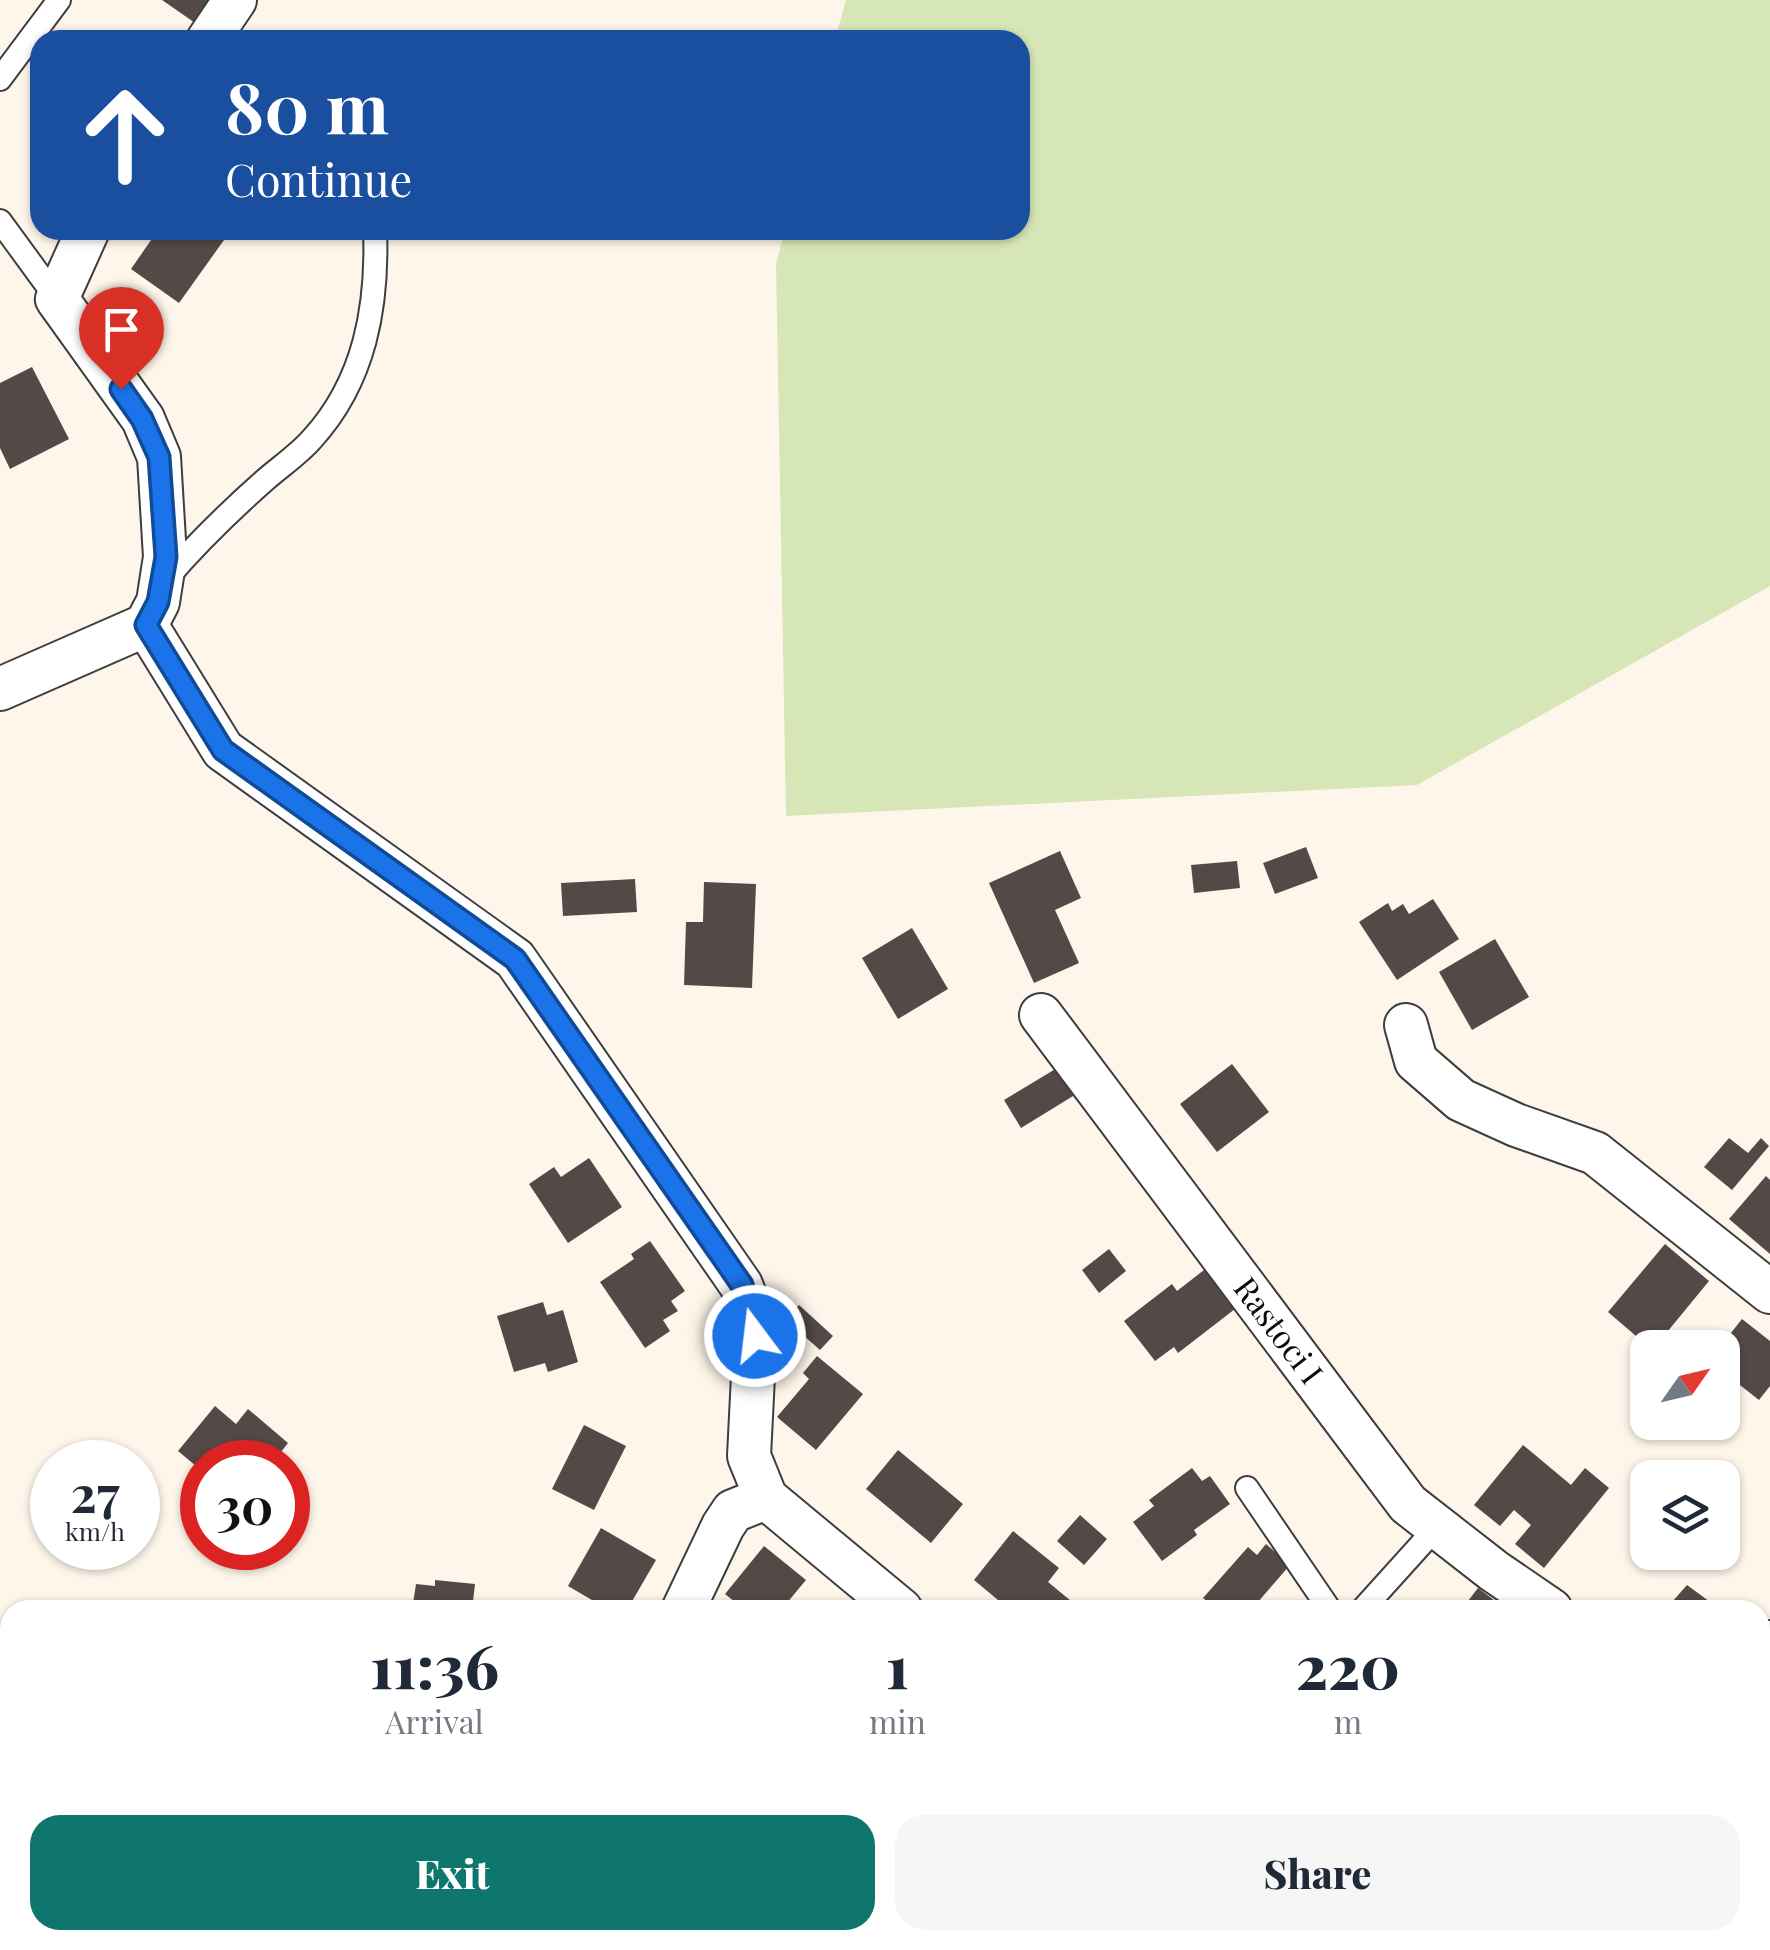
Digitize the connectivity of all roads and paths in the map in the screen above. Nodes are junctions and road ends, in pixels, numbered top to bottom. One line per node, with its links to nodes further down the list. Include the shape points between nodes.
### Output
1 (59, 0): 3 (lane)
2 (235, 0): 4 (street)
3 (37, 30)
4 (215, 30)
5 (30, 39): 6 (lane)
6 (0, 79)
7 (0, 221): 10 (lane)
8 (84, 240): 10 (street)
9 (375, 240): 11 (lane, via 374,302 358,365 334,412 198,543)
10 (57, 299): 11 (street, via 142,419 159,457 166,557)
11 (153, 605): 12 (street); 17 (street, via 223,750 515,959 742,1285 755,1336 749,1456)
12 (0, 689)
13 (1041, 1015): 18 (street, Rastoci I, via 1408,1504)
14 (1406, 1026): 15 (street, via 1416,1061 1461,1100 1595,1153)
15 (1770, 1292)
16 (1246, 1488): 21 (lane)
17 (766, 1498): 19 (street, via 733,1511); 20 (street)
18 (1436, 1528): 22 (lane); 23 (street, Rastoci I)
19 (688, 1600)
20 (890, 1600)
21 (1323, 1600)
22 (1371, 1600)
23 (1538, 1600)

